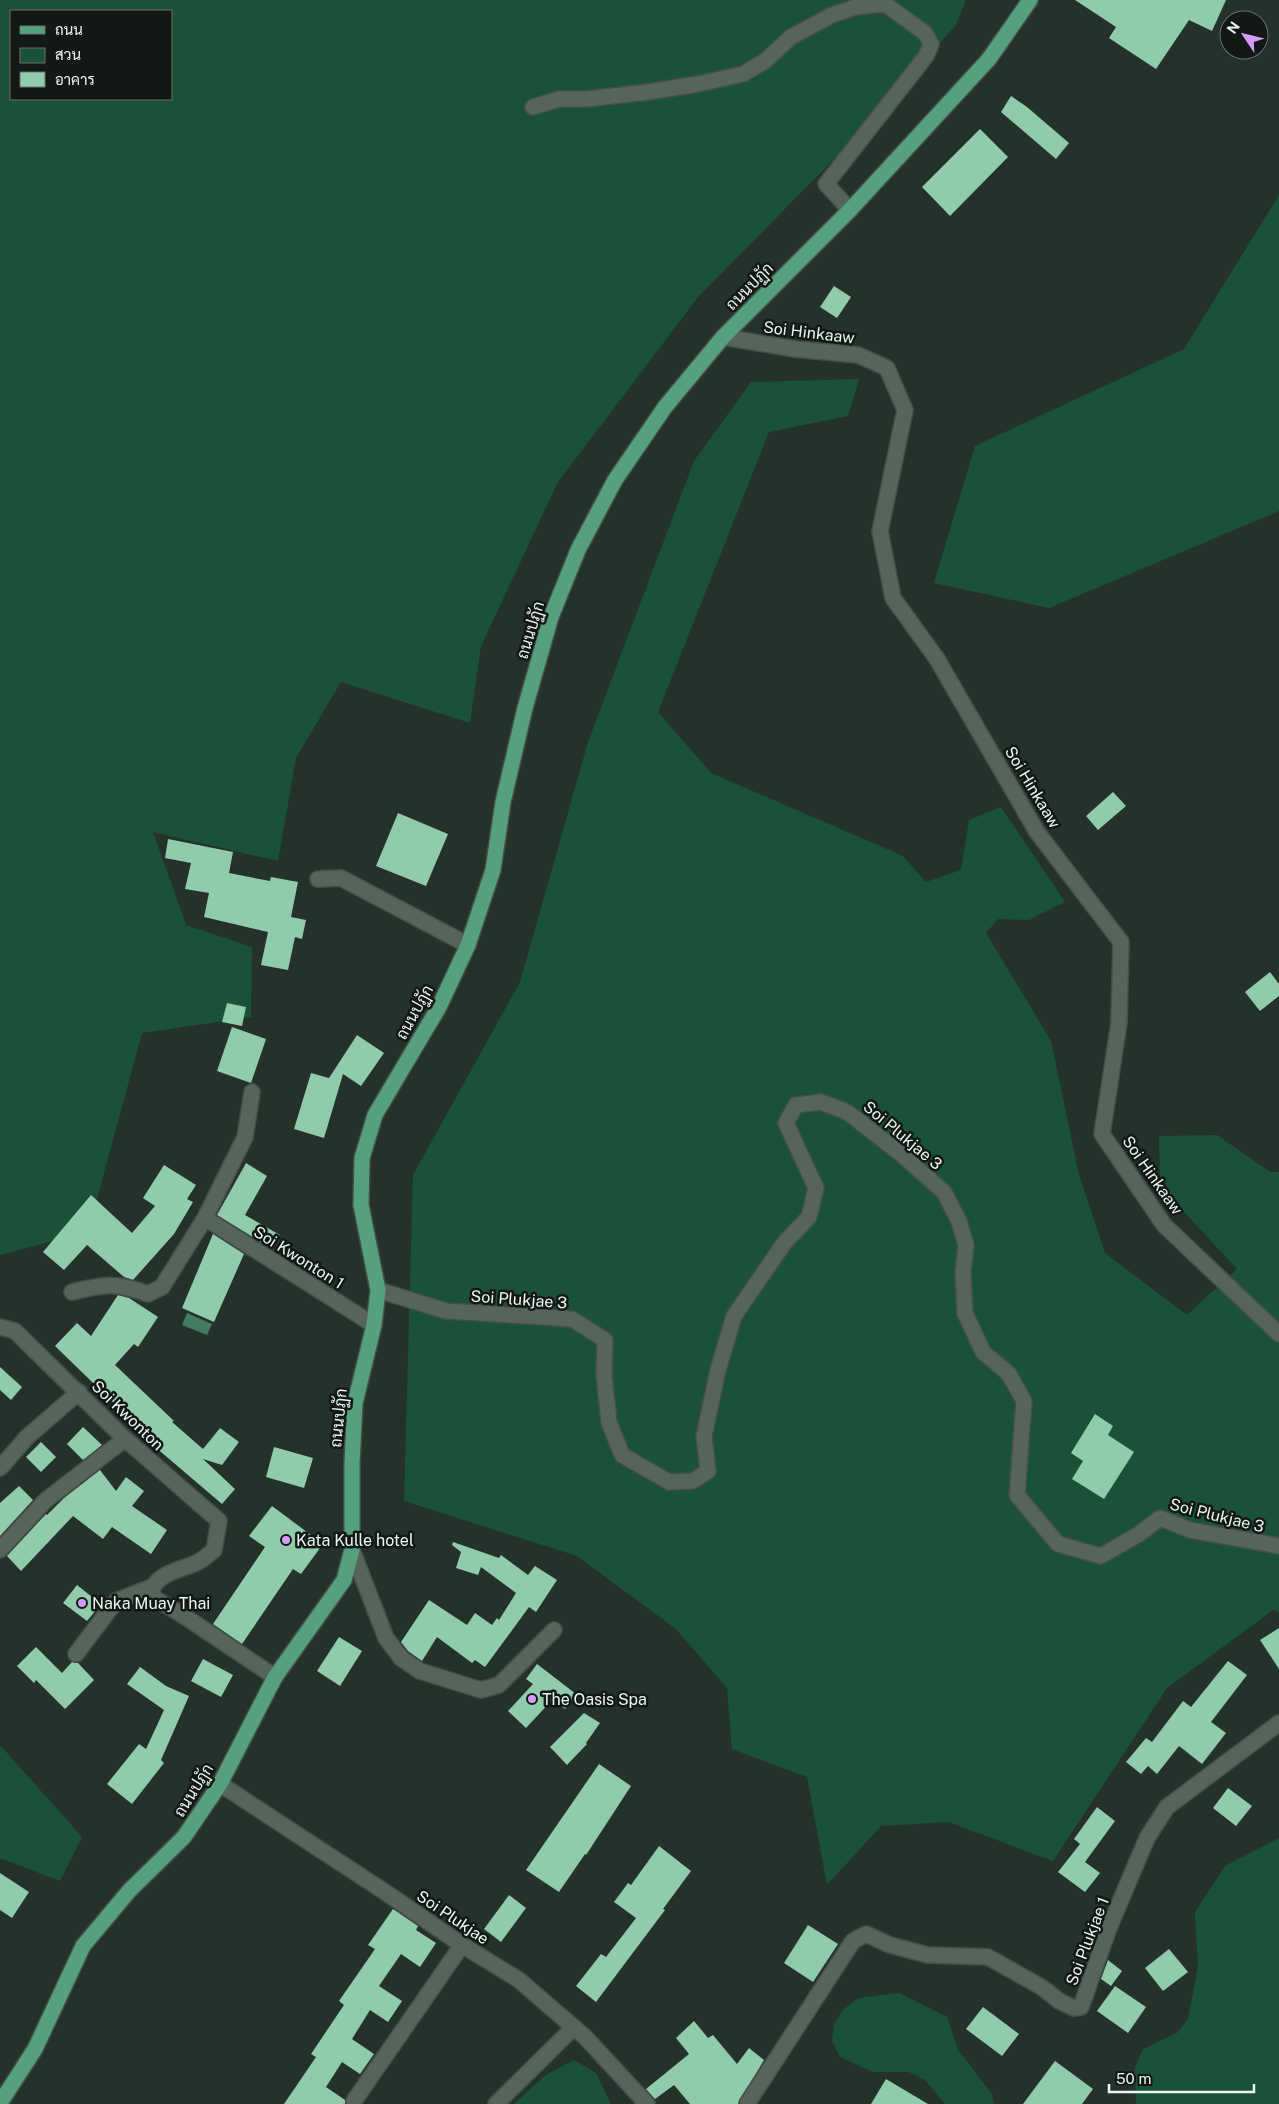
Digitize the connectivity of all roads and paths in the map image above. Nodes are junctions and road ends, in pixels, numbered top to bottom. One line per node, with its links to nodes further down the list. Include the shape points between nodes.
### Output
1 (1030, 0): 3 (main road, ถนนปฏัก, via 989,59)
2 (533, 107): 3 (street, via 559,99 648,92 743,74 765,61 791,37 832,15 856,7 885,4 925,32 931,44 921,63 826,184)
3 (850, 210): 4 (main road, ถนนปฏัก)
4 (723, 337): 6 (main road, ถนนปฏัก, via 654,424 615,480 578,550 551,617 525,708 503,802 493,870); 13 (street, Soi Hinkaaw, via 858,355 887,368 905,410 880,531 893,598 937,658 1037,832 1121,942 1119,1023 1102,1134 1164,1225)
5 (318, 879): 6 (street, via 341,878)
6 (468, 945): 9 (main road, ถนนปฏัก, via 439,1007 375,1116 362,1158 361,1204)
7 (252, 1092): 8 (street, via 245,1137)
8 (205, 1218): 10 (street, via 162,1287 148,1294 116,1285); 11 (street, Soi Kwonton 1)
9 (378, 1290): 11 (main road, ถนนปฏัก); 17 (street, Soi Plukjae 3, via 446,1311 572,1319 605,1340 604,1374 609,1422 622,1455 669,1482 693,1482 708,1471 704,1436 734,1316 785,1242 809,1217 816,1188 786,1123 796,1104 821,1102 848,1112 944,1192 959,1221 966,1245 963,1273 965,1314 983,1352 1010,1374 1024,1401 1017,1495 1058,1544 1101,1556 1160,1518 1190,1530)
10 (72, 1292)
11 (374, 1326): 19 (main road, ถนนปฏัก, via 354,1403)
12 (0, 1327): 14 (street, Soi Kwonton, via 15,1330)
13 (1279, 1334)
14 (79, 1392): 15 (street, Soi Kwonton); 16 (street, via 27,1437)
15 (125, 1439): 18 (street, via 46,1500); 20 (street, Soi Kwonton, via 219,1521 214,1550 200,1561 159,1579)
16 (0, 1468)
17 (1279, 1546)
18 (0, 1550)
19 (352, 1550): 21 (street, via 386,1638 401,1658 420,1671 481,1690 490,1688 499,1685); 23 (main road, ถนนปฏัก, via 344,1580)
20 (152, 1587): 22 (street, via 116,1601); 23 (street, via 151,1594 156,1600)
21 (554, 1630)
22 (76, 1654)
23 (275, 1677): 25 (main road, ถนนปฏัก)
24 (1279, 1723): 32 (street, Soi Plukjae 1, via 1167,1807 1147,1838 1080,2007 1074,2008 1059,2001 1043,1988 988,1957 928,1955 890,1945 866,1934 853,1941)
25 (220, 1784): 26 (street, Soi Plukjae); 29 (main road, ถนนปฏัก, via 184,1837 129,1891 83,1946 35,2049)
26 (462, 1945): 27 (street, Soi Plukjae, via 519,1980); 28 (street)
27 (574, 2027): 30 (street); 31 (street, Soi Plukjae)
28 (354, 2101)
29 (0, 2103)
30 (496, 2104)
31 (647, 2104)
32 (747, 2104)

